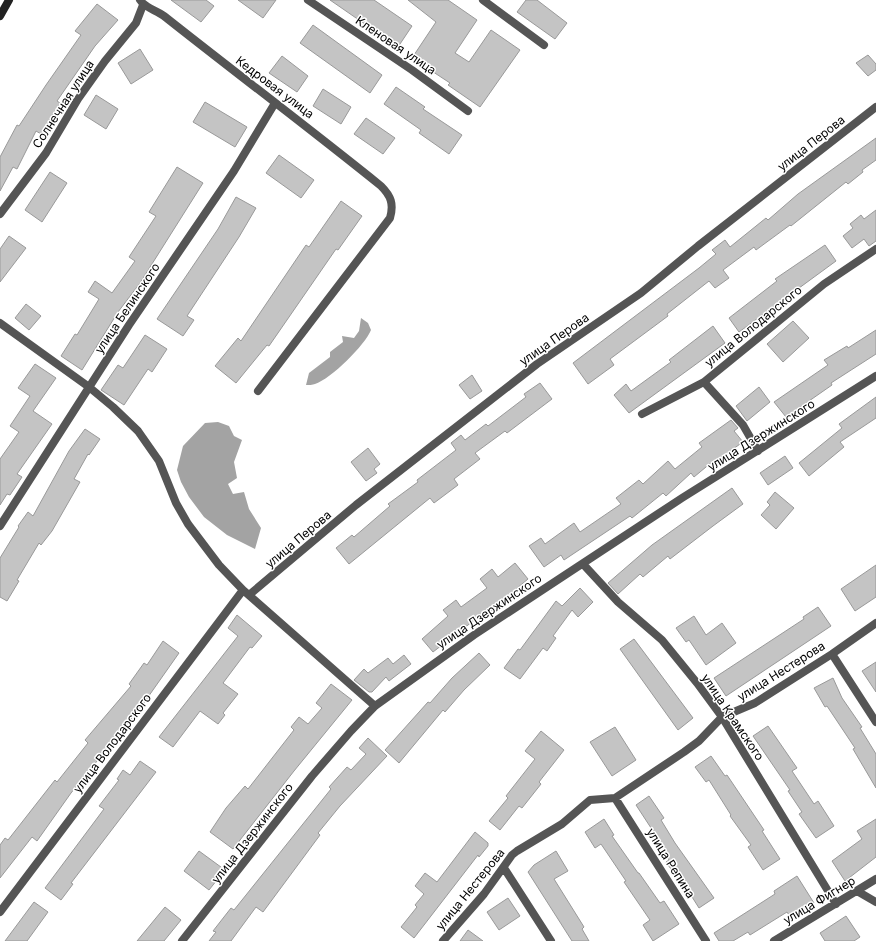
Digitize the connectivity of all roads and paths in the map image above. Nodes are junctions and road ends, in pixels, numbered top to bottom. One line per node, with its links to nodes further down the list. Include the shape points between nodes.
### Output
1 (9, 0): 5 (main road)
2 (308, 0): 9 (street, Кленовая улица)
3 (483, 0): 6 (street)
4 (142, 3): 7 (street, Кедровая улица, via 164,16); 10 (street, Солнечная улица, via 136,22 100,68 46,152)
5 (0, 16)
6 (544, 45)
7 (275, 103): 15 (street, улица Белинского, via 234,171); 16 (street, Кедровая улица, via 381,186 392,200 392,209 390,218)
8 (876, 107): 21 (street, улица Перова, via 642,293 524,373)
9 (468, 111)
10 (0, 214)
11 (876, 250): 14 (street, улица Володарского, via 824,284)
12 (0, 323): 15 (street)
13 (876, 376): 18 (street, улица Дзержинского)
14 (704, 382): 17 (street, улица Володарского); 18 (street, via 743,425)
15 (89, 387): 19 (street, улица Белинского); 21 (street, via 127,419 150,446 188,524 202,544)
16 (258, 391)
17 (642, 414)
18 (758, 451): 20 (street, улица Дзержинского)
19 (0, 526)
20 (583, 564): 24 (street, улица Дзержинского, via 474,635); 25 (street, улица Крамского, via 618,602 662,640)
21 (246, 593): 24 (street); 33 (street, улица Володарского)
22 (876, 623): 23 (street, улица Нестерова)
23 (832, 654): 25 (street, улица Нестерова, via 755,703); 26 (street)
24 (375, 706): 34 (street, улица Дзержинского, via 312,776)
25 (722, 717): 27 (street, улица Нестерова, via 699,741); 32 (street, улица Крамского)
26 (876, 722)
27 (615, 798): 28 (street, улица Нестерова, via 590,800 562,824 517,851); 37 (street, улица Репина)
28 (504, 868): 35 (street, улица Нестерова); 36 (street)
29 (876, 879): 30 (street, улица Фигнер)
30 (857, 891): 31 (street); 32 (street, улица Фигнер)
31 (876, 902)
32 (836, 904): 38 (street, улица Фигнер)
33 (0, 912)
34 (182, 941)
35 (443, 941)
36 (551, 941)
37 (706, 941)
38 (774, 941)

